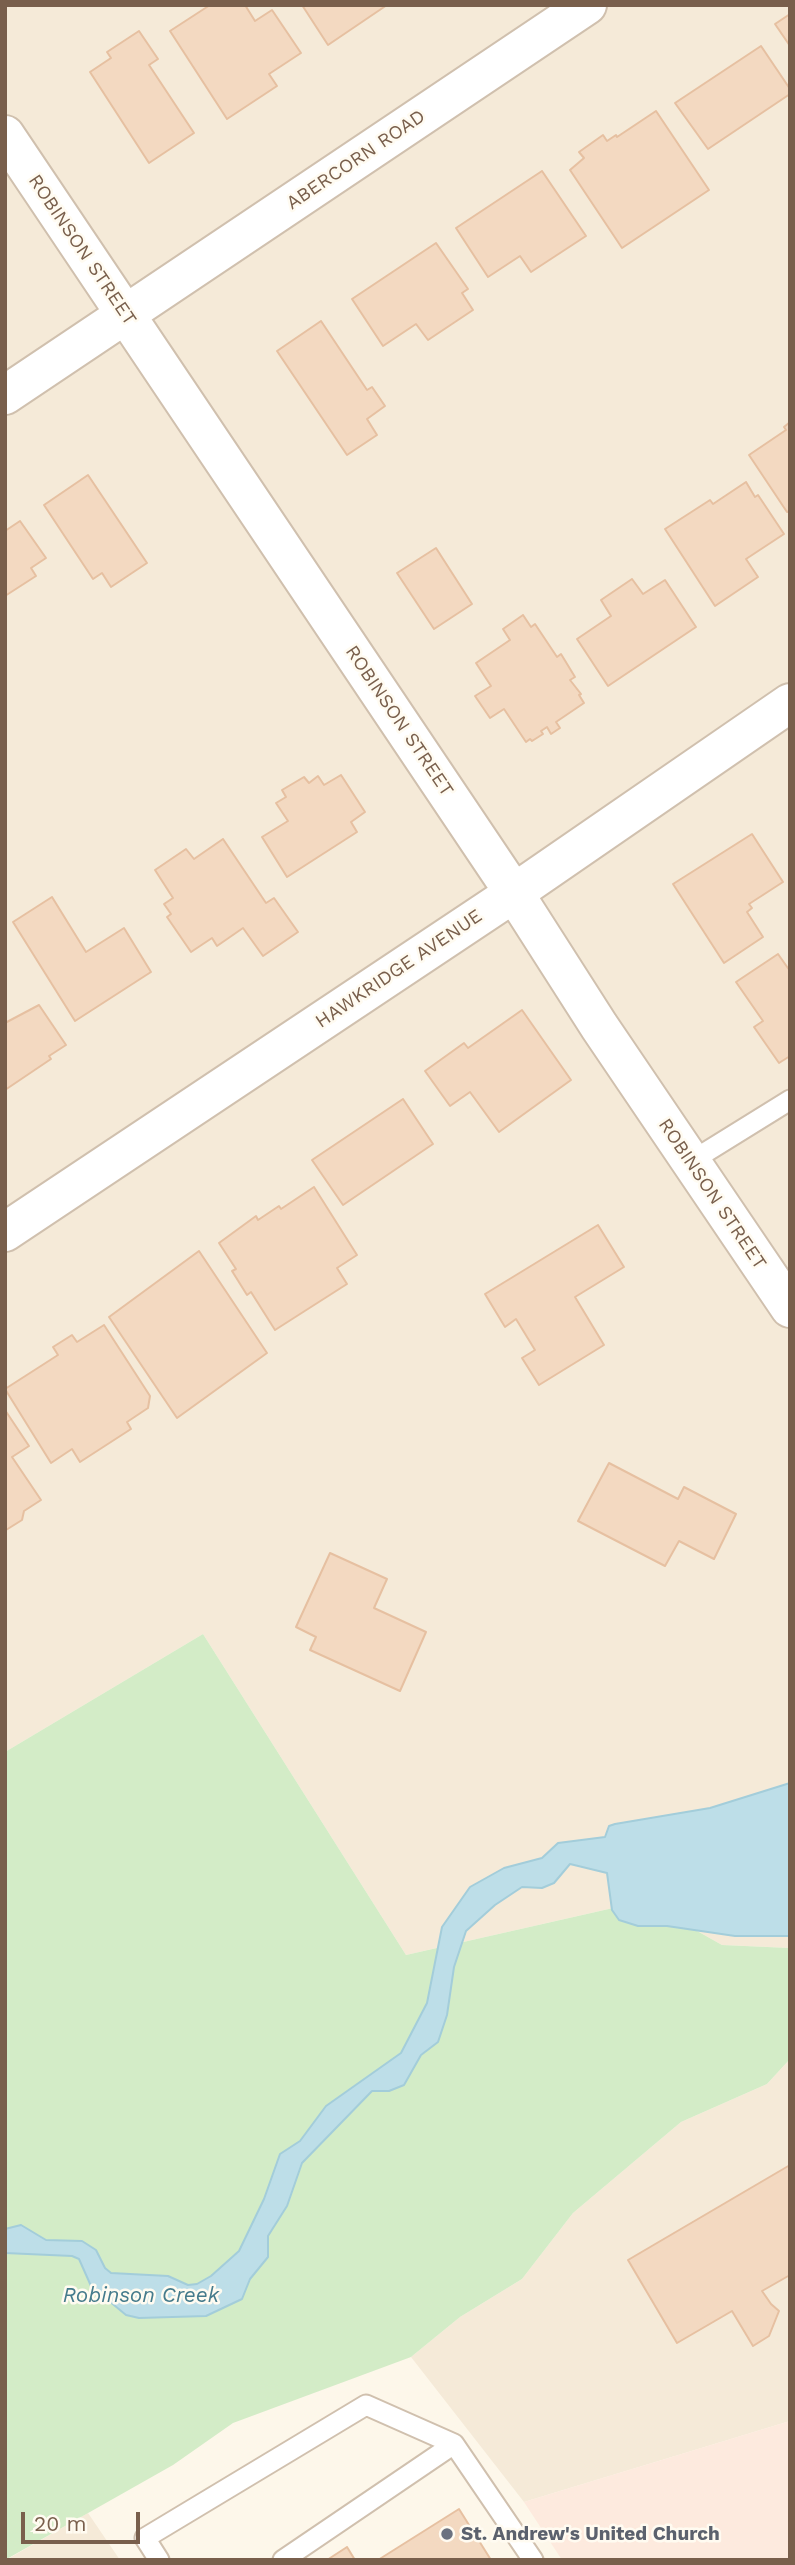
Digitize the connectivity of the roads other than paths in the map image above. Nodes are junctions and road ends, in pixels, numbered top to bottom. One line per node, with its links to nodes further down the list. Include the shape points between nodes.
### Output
1 (587, 5): 3 (street, ABERCORN ROAD)
2 (5, 135): 3 (street, ROBINSON STREET)
3 (126, 315): 4 (street, ABERCORN ROAD); 6 (street, ROBINSON STREET)
4 (5, 395)
5 (790, 703): 6 (street, HAWKRIDGE AVENUE)
6 (514, 893): 8 (street, ROBINSON STREET); 9 (street, HAWKRIDGE AVENUE)
7 (790, 1100): 8 (lane)
8 (690, 1162): 10 (street, ROBINSON STREET)
9 (5, 1231)
10 (790, 1308)
11 (454, 2444): 12 (lane, via 366,2404 145,2538); 13 (lane); 14 (lane)
12 (159, 2560)
13 (283, 2560)
14 (533, 2560)

